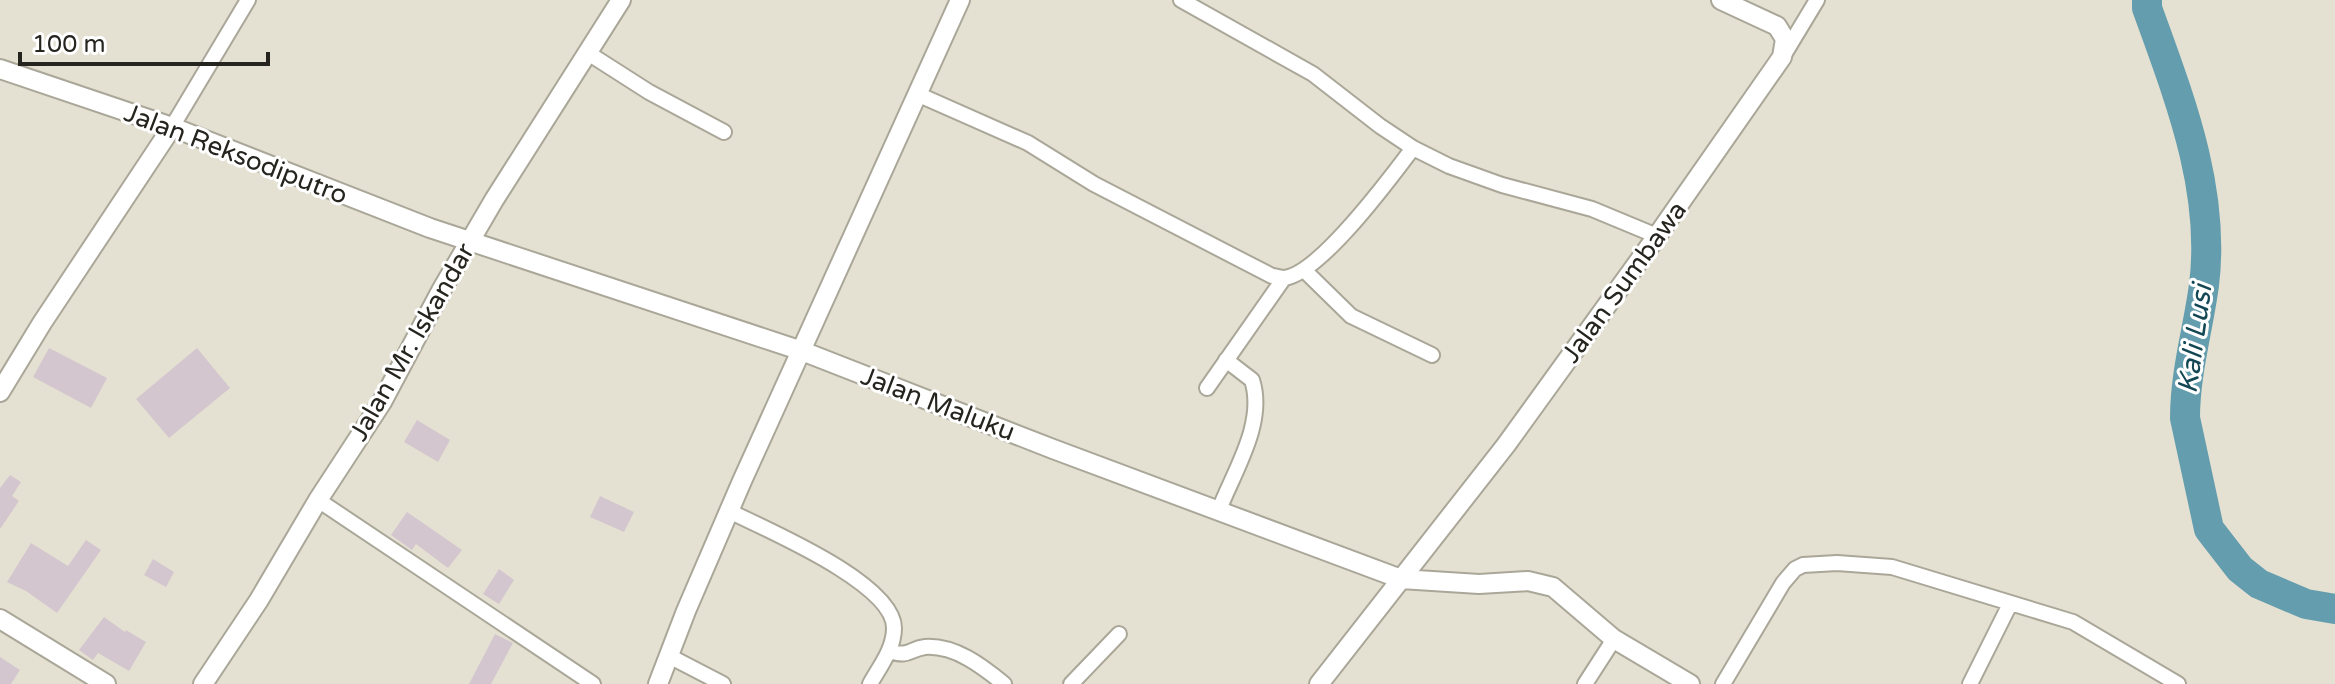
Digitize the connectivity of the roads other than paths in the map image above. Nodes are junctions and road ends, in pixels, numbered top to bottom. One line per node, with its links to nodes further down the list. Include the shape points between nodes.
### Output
1 (248, 0): 11 (street)
2 (620, 0): 7 (main road, Jalan Mr. Iskandar)
3 (960, 0): 10 (main road)
4 (1181, 0): 13 (street, via 1313,74)
5 (1721, 0): 8 (main road, via 1777,26 1785,39)
6 (1817, 0): 8 (street)
7 (588, 53): 12 (street); 15 (main road, Jalan Mr. Iskandar)
8 (1782, 57): 14 (main road, Jalan Sumbawa)
9 (0, 69): 11 (main road, Jalan Reksodiputro)
10 (917, 94): 17 (street, via 1028,143 1094,184); 18 (main road)
11 (172, 127): 15 (main road, Jalan Reksodiputro); 22 (main road)
12 (724, 132)
13 (1413, 148): 14 (street, via 1449,166 1592,209); 16 (street, via 1365,212)
14 (1657, 236): 26 (main road, Jalan Sumbawa)
15 (471, 240): 18 (main road, Jalan Maluku); 23 (main road, Jalan Mr. Iskandar, via 382,402)
16 (1304, 270): 17 (street); 19 (street, via 1351,316)
17 (1284, 278): 20 (street)
18 (802, 351): 24 (main road, Jalan Maluku); 25 (main road)
19 (1432, 355)
20 (1226, 360): 21 (street); 24 (street, via 1252,380 1255,401 1251,432)
21 (1207, 388)
22 (0, 392)
23 (318, 500): 34 (main road, Jalan Mr. Iskandar); 35 (street)
24 (1219, 510): 26 (main road, Jalan Maluku)
25 (729, 511): 31 (street, via 859,581 893,620); 32 (main road)
26 (1401, 579): 30 (main road, Jalan Maluku, via 1543,583); 41 (main road, Jalan Sumbawa)
27 (2010, 604): 44 (street, via 1892,567 1803,565 1783,583); 45 (street); 46 (street, via 2073,622)
28 (0, 619): 33 (main road)
29 (1119, 634): 40 (street)
30 (1614, 639): 42 (street); 43 (main road, Jalan Maluku)
31 (890, 651): 38 (street); 39 (street, via 903,655 923,647 948,650)
32 (669, 656): 36 (main road); 37 (street)
33 (106, 684)
34 (203, 684)
35 (593, 684)
36 (658, 684)
37 (723, 684)
38 (870, 684)
39 (1004, 684)
40 (1071, 684)
41 (1319, 684)
42 (1585, 684)
43 (1690, 684)
44 (1723, 684)
45 (1970, 684)
46 (2178, 684)

